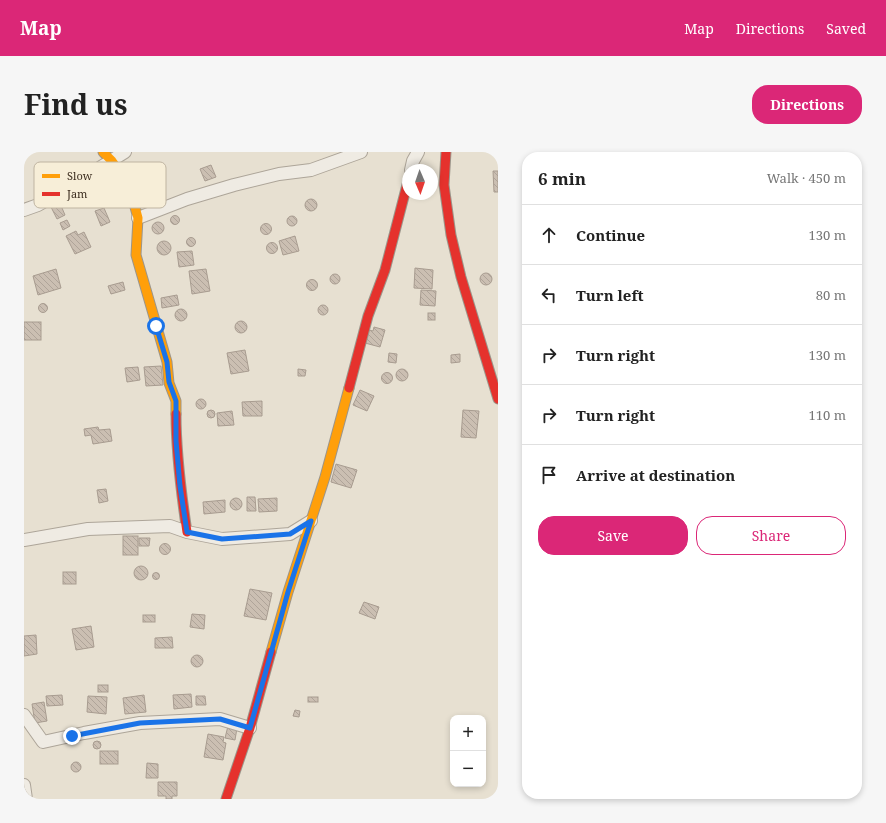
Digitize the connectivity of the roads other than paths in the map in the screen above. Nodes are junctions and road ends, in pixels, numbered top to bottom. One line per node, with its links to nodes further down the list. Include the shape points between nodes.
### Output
1 (126, 152): 5 (street)
2 (361, 152): 10 (street, via 311,170 279,174 234,185)
3 (418, 152): 7 (street)
4 (446, 152): 15 (street, via 444,185 451,234 461,277)
5 (108, 156): 6 (street)
6 (100, 162)
7 (412, 164)
8 (403, 200): 16 (street)
9 (34, 206): 13 (street)
10 (166, 207)
11 (135, 208): 14 (street)
12 (164, 208): 14 (street)
13 (24, 210)
14 (138, 218): 17 (street, via 136,255 176,401 176,441)
15 (498, 399)
16 (311, 521): 17 (street, via 290,534 222,539); 20 (street)
17 (187, 532): 18 (street, via 170,526 88,529)
18 (24, 540)
19 (24, 715): 20 (street, via 43,742 140,723 220,719)
20 (250, 728): 23 (street)
21 (24, 785): 22 (street)
22 (26, 799)
23 (226, 799)

